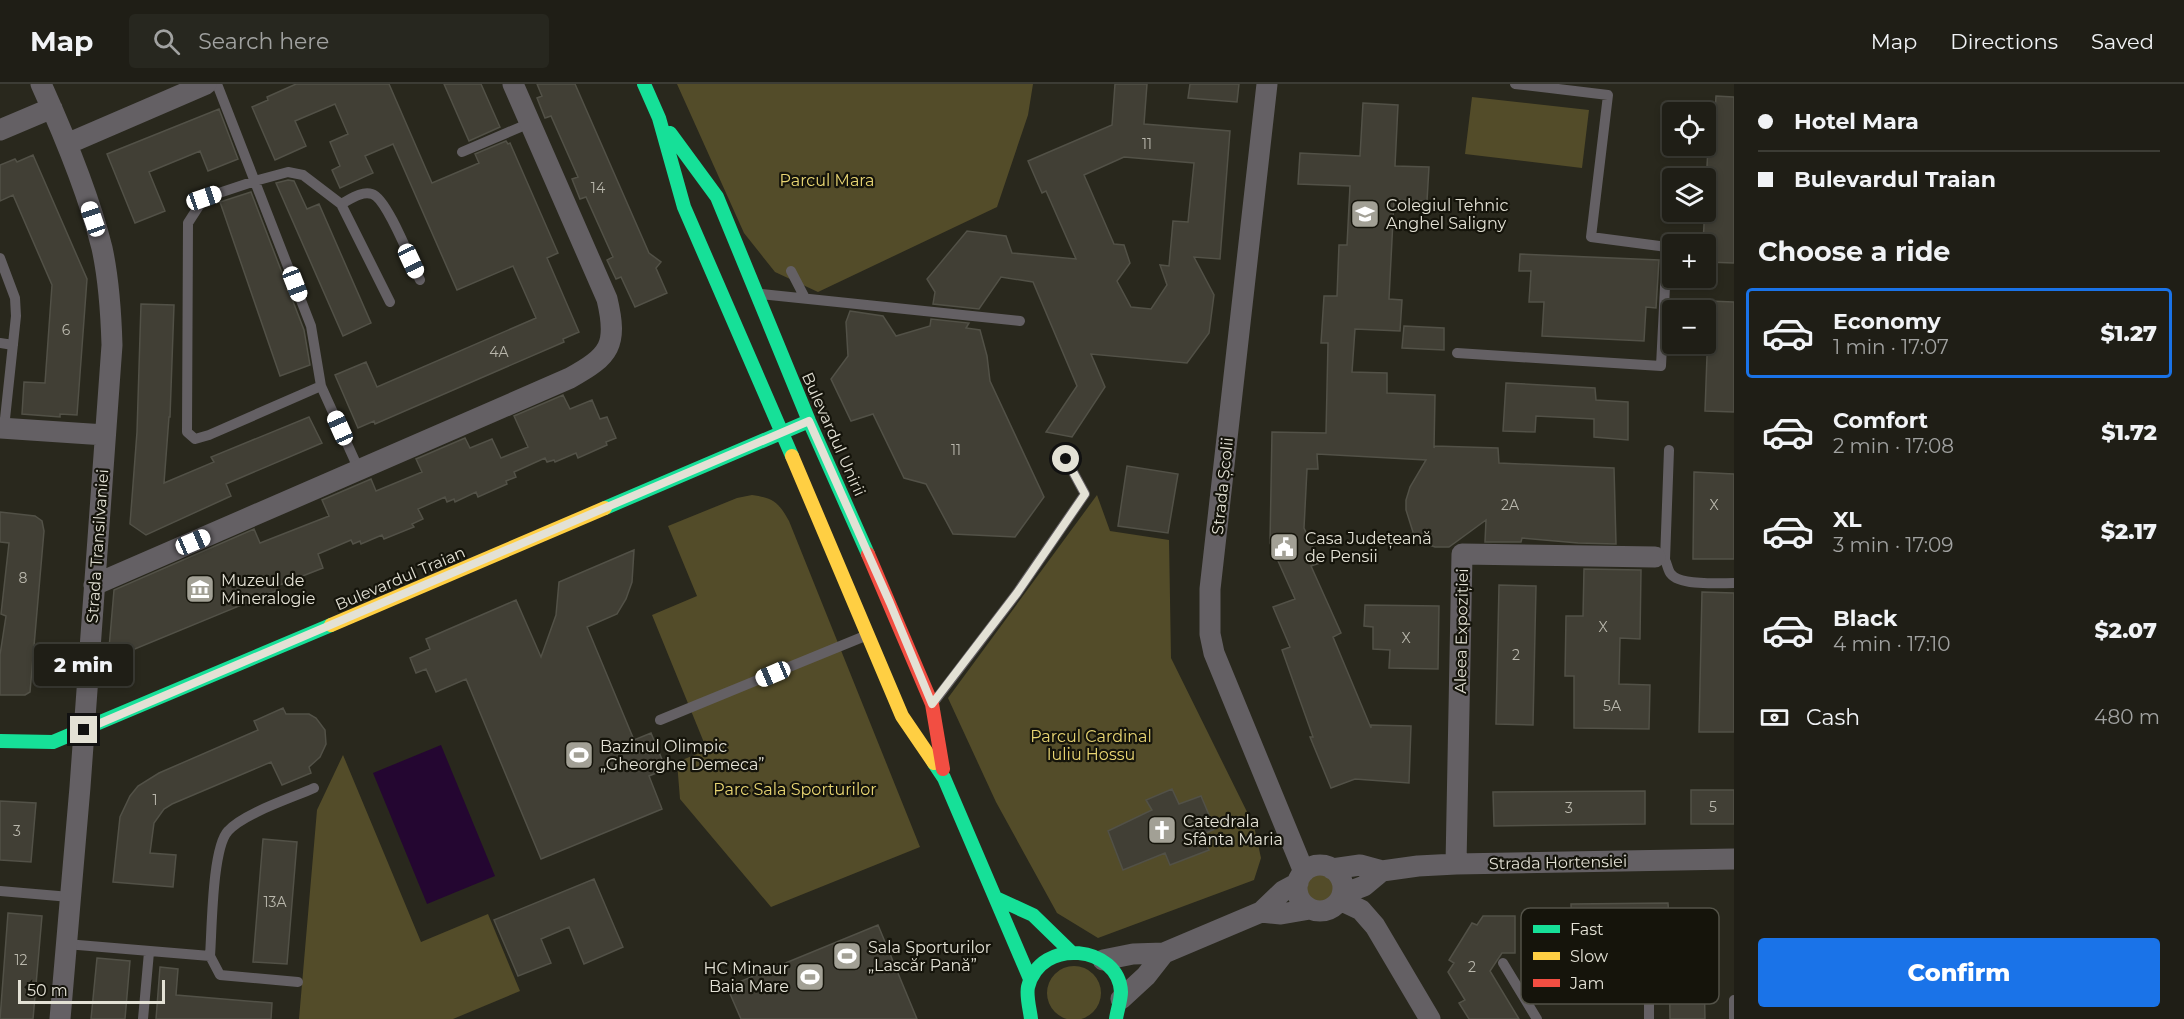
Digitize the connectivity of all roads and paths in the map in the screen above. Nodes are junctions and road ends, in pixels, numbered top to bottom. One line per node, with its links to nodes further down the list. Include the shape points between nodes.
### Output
1 (42, 84): 9 (street, Strada Transilvaniei)
2 (206, 84): 13 (street)
3 (217, 84): 15 (lane)
4 (513, 84): 11 (street)
5 (644, 84): 10 (main road, Bulevardul Unirii)
6 (1267, 84): 51 (street, Strada Școlii, via 1210,589 1210,634)
7 (1515, 84): 8 (lane)
8 (1550, 86): 28 (lane, via 1608,95 1591,237 1667,247 1661,366)
9 (52, 108): 12 (street); 13 (street, Strada Transilvaniei)
10 (659, 118): 19 (main road, Bulevardul Unirii, via 684,207); 22 (main road, Bulevardul Unirii, via 717,197)
11 (530, 123): 14 (lane); 36 (street, via 607,299 613,323 610,345 593,366 570,378)
12 (0, 130)
13 (67, 144): 33 (street, Strada Transilvaniei, via 93,219 108,280 112,345)
14 (462, 152)
15 (255, 181): 16 (lane, via 288,172 303,175); 29 (lane, via 311,326); 29 (lane, via 204,198 188,223 187,432 195,439 209,435)
16 (341, 204): 20 (lane, via 363,193 375,194 385,204); 24 (lane)
17 (0, 258): 27 (lane, via 15,298)
18 (791, 271): 23 (lane)
19 (714, 275): 21 (lane); 32 (main road, Bulevardul Unirii)
20 (420, 280)
21 (733, 288)
22 (750, 292): 23 (lane); 30 (main road, Bulevardul Unirii)
23 (805, 298): 25 (lane)
24 (390, 302)
25 (1020, 321)
26 (0, 343): 27 (lane)
27 (13, 345): 31 (lane)
28 (1457, 353)
29 (321, 386): 36 (lane)
30 (809, 421): 32 (main road, Bulevardul Traian); 41 (main road, Bulevardul Unirii)
31 (2, 428): 33 (street)
32 (782, 432): 40 (main road, Bulevardul Unirii); 43 (main road, Bulevardul Traian)
33 (105, 435): 39 (street, Strada Transilvaniei)
34 (1669, 450): 38 (lane, via 1665,560 1670,574 1680,580)
35 (1066, 459): 41 (lane, via 1085,494 1017,593)
36 (359, 470): 39 (street)
37 (1655, 557): 48 (street, Aleea Expoziției, via 1462,554)
38 (1734, 583)
39 (94, 585): 43 (street, Strada Transilvaniei)
40 (867, 635): 42 (lane); 45 (main road, Bulevardul Unirii, via 902,716)
41 (932, 704): 45 (main road, Bulevardul Unirii)
42 (660, 720)
43 (84, 730): 44 (main road, Bulevardul Traian, via 53,742); 53 (street, Strada Transilvaniei)
44 (0, 741)
45 (944, 778): 55 (main road, Bulevardul Unirii)
46 (314, 788): 62 (lane, via 249,816 228,831 219,852)
47 (1734, 860): 48 (street, Strada Hortensiei)
48 (1456, 864): 50 (street, Strada Hortensiei)
49 (1332, 869): 50 (street, Strada Hortensiei, via 1360,865); 51 (street, via 1318,865); 54 (street, via 1342,880)
50 (1382, 871): 54 (street, Strada Hortensiei, via 1364,886)
51 (1301, 878): 56 (street, via 1299,898); 57 (street)
52 (0, 891): 53 (lane)
53 (70, 897): 58 (street, Strada Transilvaniei)
54 (1341, 897): 56 (street, via 1330,910); 74 (street, via 1361,910 1375,926)
55 (996, 898): 59 (main road, via 1033,915); 65 (main road, Bulevardul Unirii)
56 (1310, 909): 57 (street, via 1281,914)
57 (1261, 912): 61 (street)
58 (66, 944): 60 (lane); 71 (street, Strada Transilvaniei)
59 (1070, 951): 63 (main road, via 1093,954); 65 (main road, via 1046,959)
60 (149, 952): 62 (lane); 72 (lane)
61 (1164, 953): 63 (street); 70 (street)
62 (210, 956): 66 (lane, via 220,975)
63 (1102, 960): 70 (main road, via 1118,981)
64 (1503, 963): 67 (lane)
65 (1030, 979): 73 (main road, via 1026,992)
66 (298, 982)
67 (1521, 993)
68 (1734, 1000): 76 (lane)
69 (1528, 1004): 75 (lane)
70 (1119, 1009)
71 (60, 1019)
72 (143, 1019)
73 (1031, 1019)
74 (1430, 1019)
75 (1537, 1019)
76 (1734, 1019)

